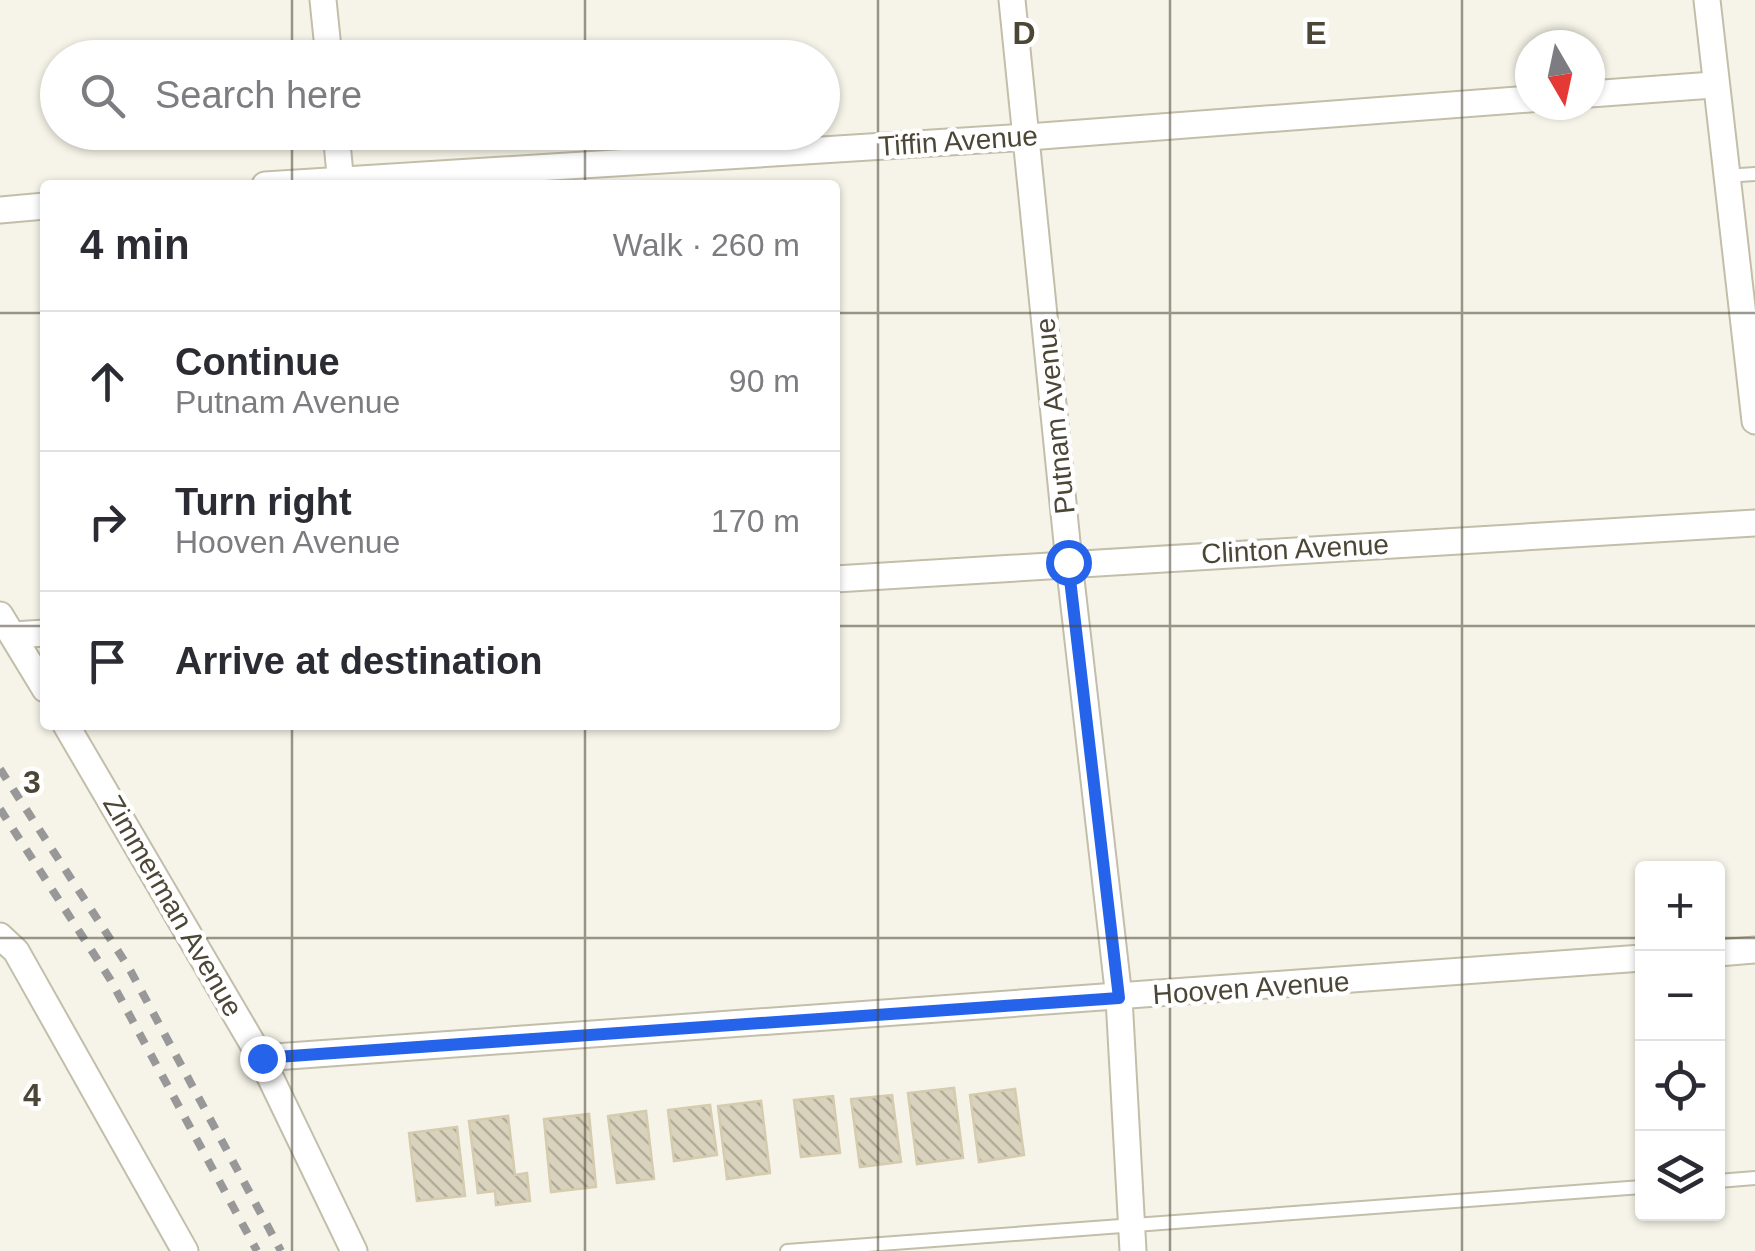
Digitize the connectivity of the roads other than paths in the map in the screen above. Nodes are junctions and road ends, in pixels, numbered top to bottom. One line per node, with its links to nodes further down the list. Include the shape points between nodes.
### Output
1 (324, 0): 4 (street)
2 (1012, 0): 8 (street, Putnam Avenue)
3 (1707, 0): 5 (street)
4 (327, 40)
5 (1713, 84): 6 (street); 13 (street)
6 (1605, 93)
7 (1515, 100): 8 (street, Tiffin Avenue)
8 (1028, 137): 9 (street, Tiffin Avenue); 20 (street, Putnam Avenue)
9 (840, 149)
10 (338, 150): 14 (street)
11 (830, 150): 15 (street, Tiffin Avenue)
12 (1755, 174): 13 (lane)
13 (1725, 176): 18 (street)
14 (341, 180)
15 (372, 180)
16 (40, 206): 17 (street)
17 (0, 210)
18 (1755, 420)
19 (1755, 522): 20 (street, Clinton Avenue)
20 (1068, 562): 21 (street, Clinton Avenue); 30 (street, Putnam Avenue)
21 (840, 579)
22 (7, 625): 23 (street); 24 (street)
23 (40, 632)
24 (40, 681)
25 (69, 730): 31 (street, Zimmerman Avenue)
26 (0, 936): 36 (street, via 16,951)
27 (1755, 950): 28 (street)
28 (1725, 952)
29 (1635, 959): 30 (street, Hooven Avenue)
30 (1119, 998): 31 (street, Hooven Avenue); 35 (street, Putnam Avenue)
31 (262, 1058): 37 (street, Zimmerman Avenue)
32 (1755, 1178): 33 (lane)
33 (1725, 1180)
34 (1635, 1188): 35 (lane)
35 (1132, 1239): 38 (lane)
36 (185, 1251)
37 (354, 1251)
38 (787, 1251)

